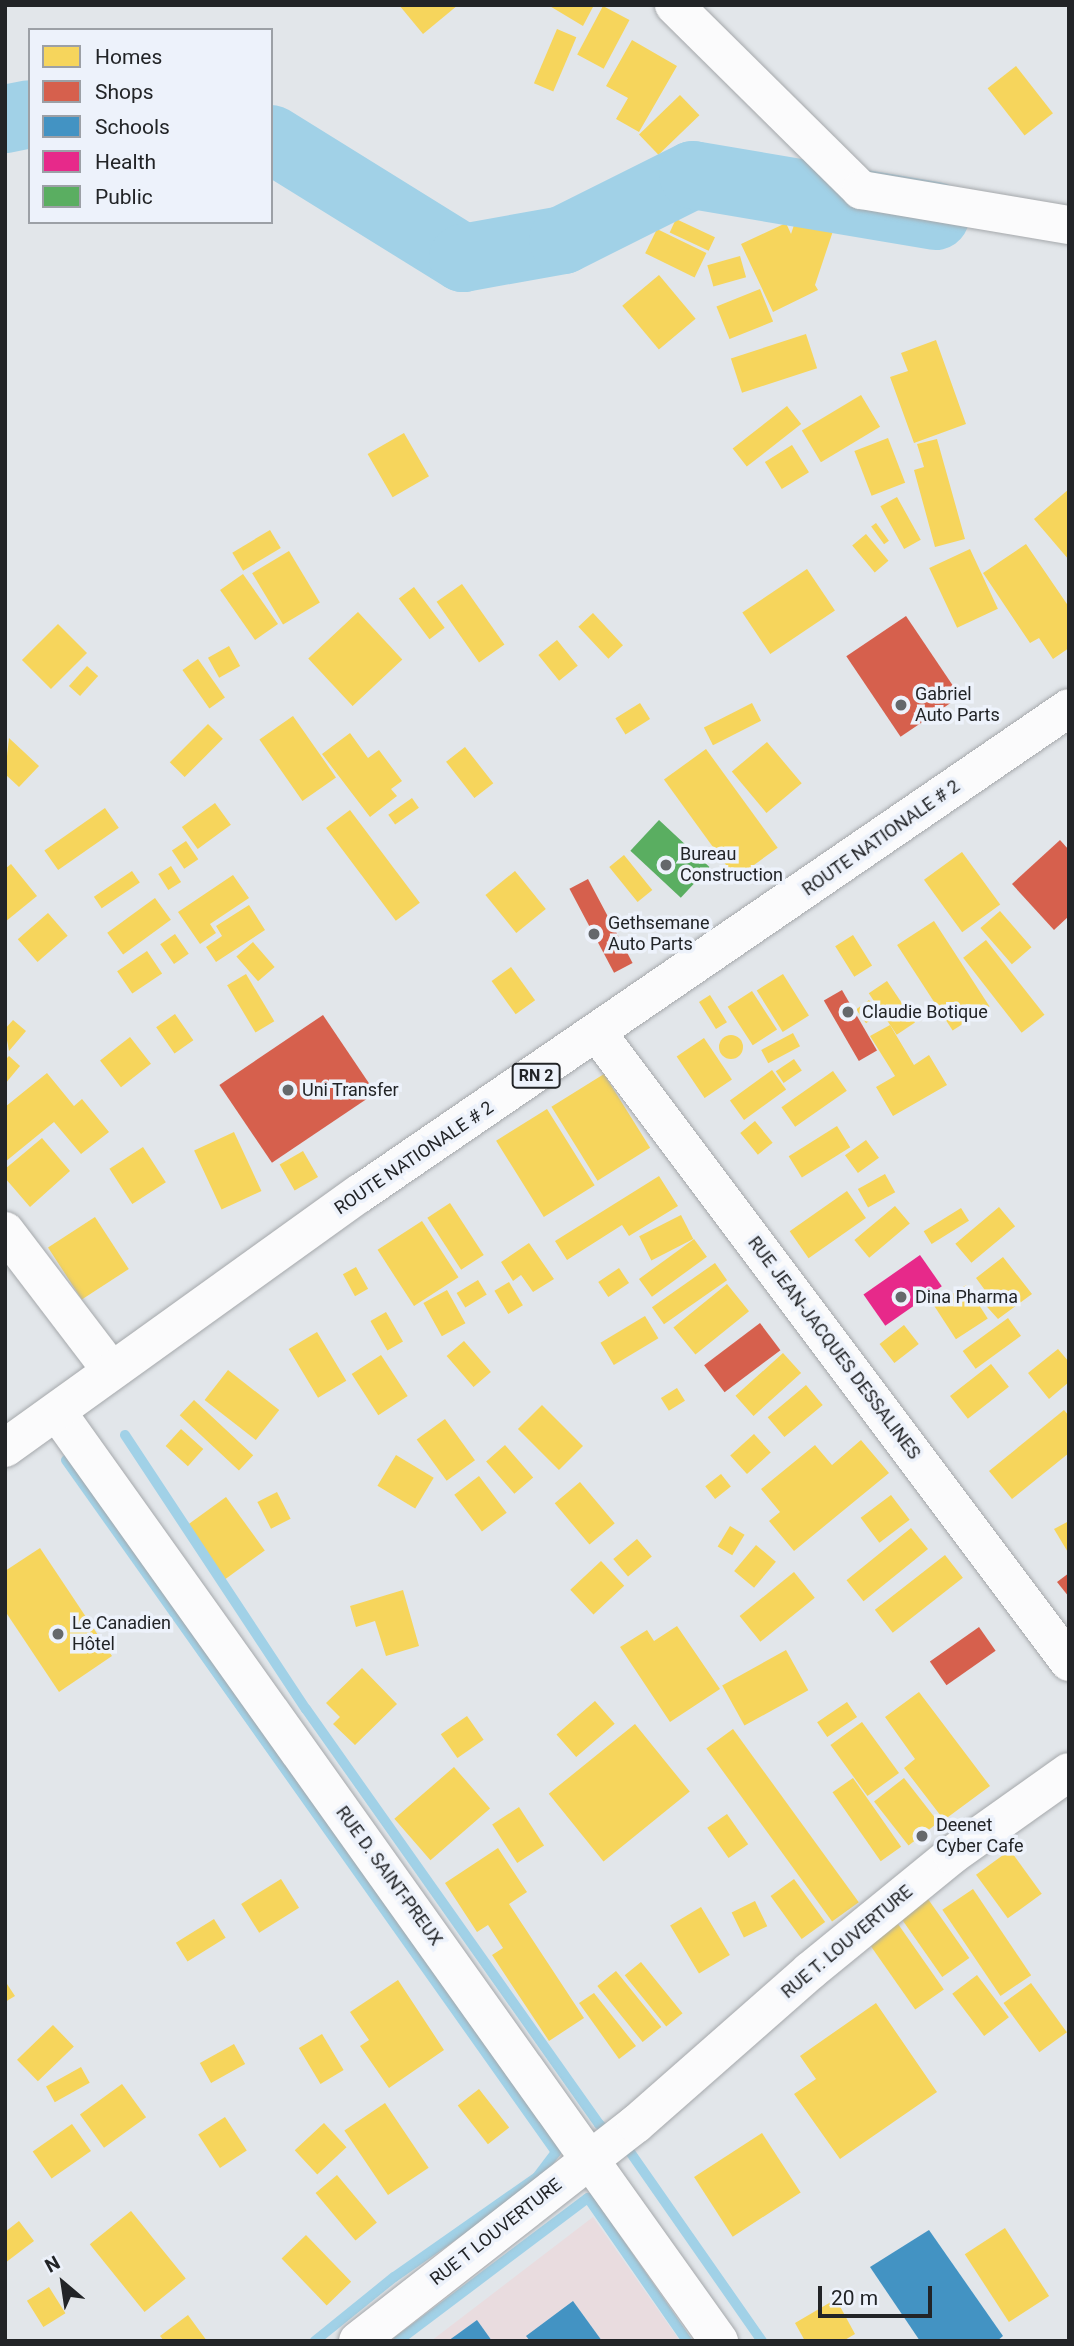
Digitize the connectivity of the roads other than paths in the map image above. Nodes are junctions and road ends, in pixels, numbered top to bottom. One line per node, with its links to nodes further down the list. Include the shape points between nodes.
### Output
1 (674, 5): 2 (street, via 861,190)
2 (1069, 225)
3 (1069, 708): 4 (street, ROUTE NATIONALE # 2 / RN 2)
4 (598, 1034): 6 (street, ROUTE NATIONALE # 2 / RN 2, via 359,1194); 9 (street, RUE JEAN-JACQUES DESSALINES)
5 (5, 1231): 6 (street)
6 (111, 1370): 7 (street, ROUTE NATIONALE # 2 / RN 2)
7 (57, 1412): 8 (street, ROUTE NATIONALE # 2 / RN 2); 12 (street, RUE D. SAINT-PREUX)
8 (5, 1448)
9 (1069, 1662)
10 (1069, 1772): 11 (street, RUE T. LOUVERTURE, via 952,1855 810,1971)
11 (636, 2124): 12 (street, RUE T LOUVERTURE)
12 (597, 2153): 13 (street, RUE T LOUVERTURE); 14 (street, RUE D. SAINT-PREUX)
13 (358, 2341)
14 (719, 2341)

